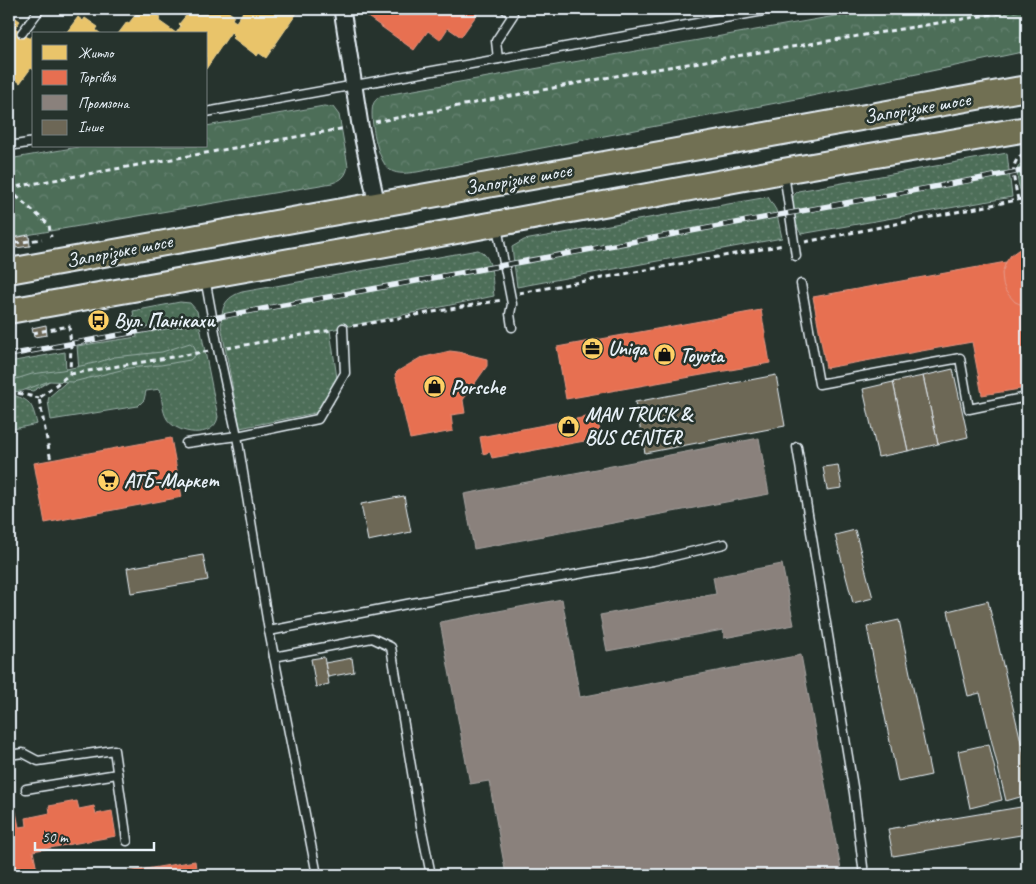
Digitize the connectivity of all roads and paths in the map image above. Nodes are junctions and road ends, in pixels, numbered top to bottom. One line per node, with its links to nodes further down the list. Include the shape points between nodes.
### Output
1 (40, 9): 6 (lane)
2 (342, 9): 8 (street)
3 (505, 9): 7 (lane, via 513,15 496,41)
4 (775, 9): 7 (lane)
5 (1024, 9): 11 (path, via 626,74)
6 (22, 33)
7 (498, 60): 8 (lane)
8 (354, 86): 10 (lane); 11 (street)
9 (1027, 88): 22 (main road, Запорізьке шосе)
10 (208, 112)
11 (360, 125): 19 (path); 22 (street)
12 (1027, 129): 18 (main road, Запорізьке шосе)
13 (32, 142): 14 (lane)
14 (9, 146)
15 (1027, 152): 16 (path)
16 (1020, 155): 17 (path); 21 (path, via 1013,166)
17 (1027, 164)
18 (783, 171): 23 (main road, Запорізьке шосе); 26 (lane)
19 (9, 189): 24 (path, via 49,225)
20 (1027, 198): 21 (path)
21 (1018, 200): 26 (path)
22 (377, 204): 29 (main road, Запорізьке шосе)
23 (496, 223): 30 (main road, Запорізьке шосе); 32 (lane)
24 (51, 237)
25 (42, 239): 27 (path)
26 (795, 243): 28 (lane); 32 (path, via 529,291)
27 (15, 244)
28 (796, 256)
29 (9, 271)
30 (205, 276): 33 (main road, Запорізьке шосе); 37 (lane)
31 (801, 284): 40 (lane, via 819,384 960,358 969,409)
32 (510, 298): 34 (lane); 35 (path)
33 (9, 311)
34 (512, 327)
35 (343, 328): 37 (path); 42 (lane, via 345,373 318,419)
36 (33, 333): 38 (path, via 69,326)
37 (218, 349): 38 (path); 42 (lane)
38 (70, 374): 41 (path)
39 (9, 391): 41 (path)
40 (1027, 397)
41 (39, 398): 45 (path)
42 (237, 436): 43 (lane); 47 (lane)
43 (186, 443)
44 (797, 447): 55 (lane, via 854,793)
45 (51, 460)
46 (724, 544): 47 (lane, via 653,561)
47 (269, 630): 48 (lane)
48 (274, 657): 53 (lane); 54 (lane, via 372,638 391,647)
49 (9, 754): 50 (lane, via 23,752 38,761 114,750)
50 (117, 774): 51 (lane); 52 (lane)
51 (26, 789)
52 (127, 841)
53 (317, 875)
54 (432, 875)
55 (864, 875)

